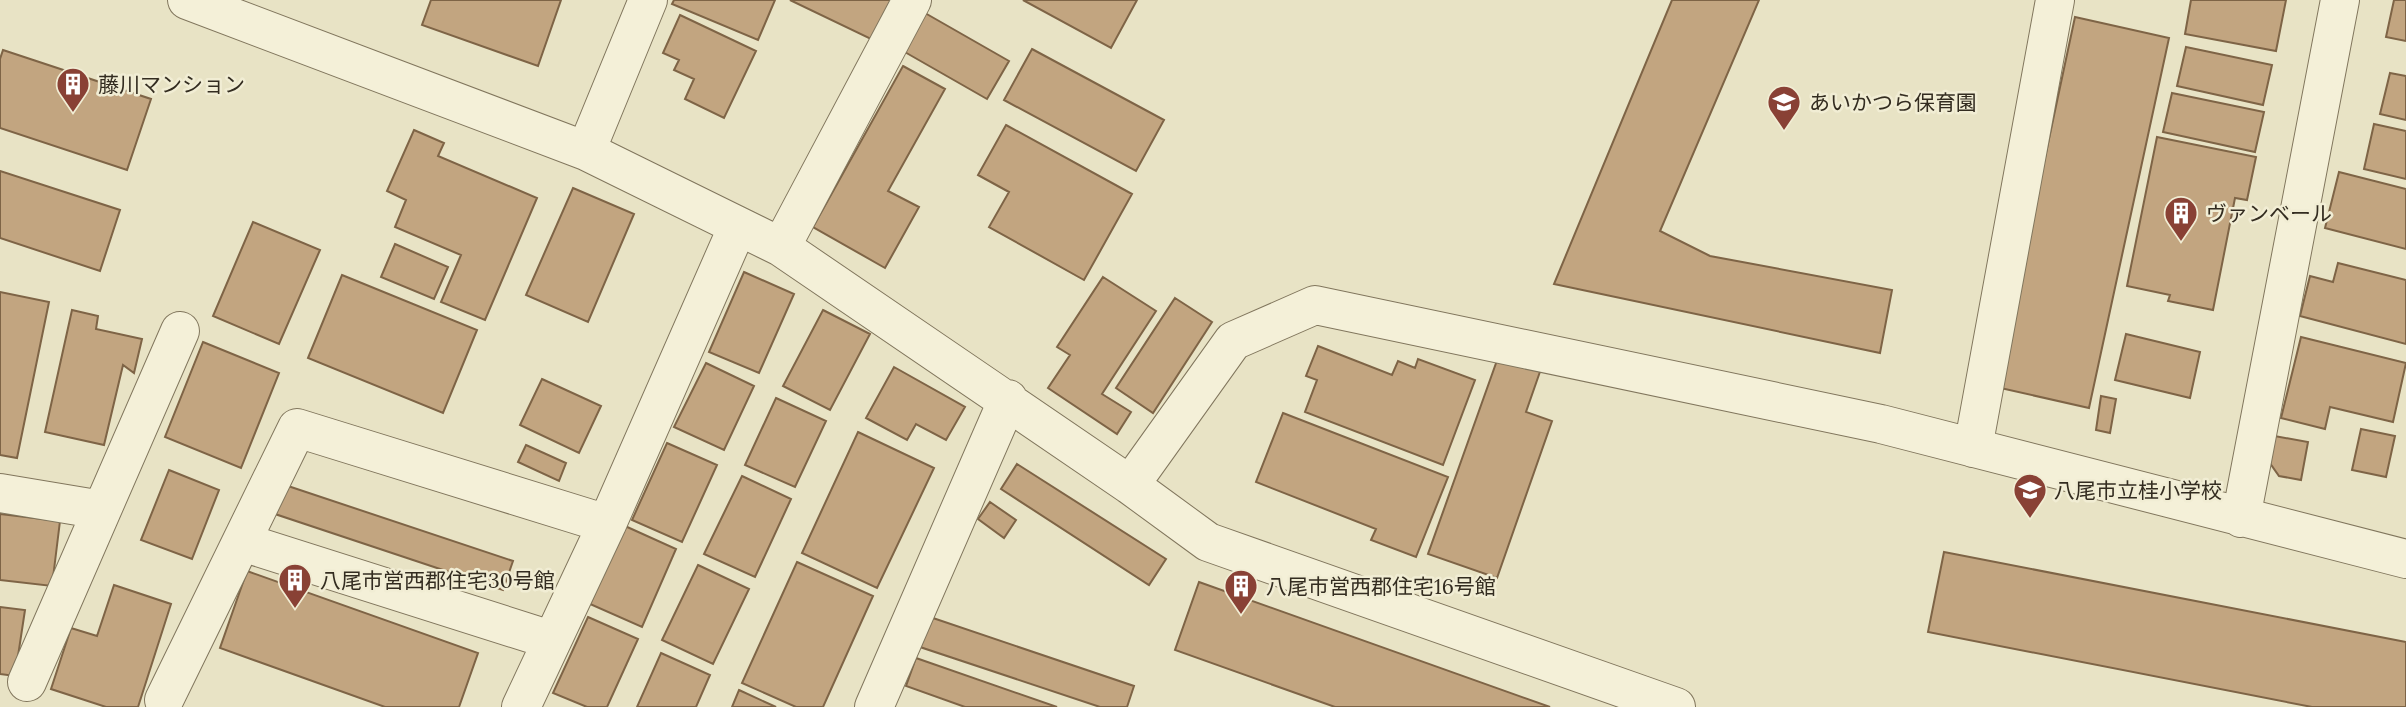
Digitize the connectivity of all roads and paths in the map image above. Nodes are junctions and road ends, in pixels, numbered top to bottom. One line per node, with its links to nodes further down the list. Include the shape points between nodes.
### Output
1 (187, 0): 6 (street)
2 (648, 0): 6 (street)
3 (912, 0): 8 (street)
4 (2055, 0): 11 (street)
5 (2340, 0): 15 (street)
6 (586, 151): 7 (street)
7 (738, 226): 8 (street); 16 (street)
8 (781, 247): 10 (street)
9 (180, 331): 14 (street)
10 (1008, 399): 12 (street); 22 (street)
11 (1973, 448): 12 (street, via 1881,424 1315,305 1233,341); 15 (street)
12 (1130, 485): 24 (street, via 1208,542)
13 (0, 493): 14 (street)
14 (102, 510): 20 (street)
15 (2241, 518): 18 (street)
16 (607, 524): 17 (street, via 297,428); 19 (street)
17 (242, 542): 19 (street); 21 (street)
18 (2406, 559)
19 (551, 640): 23 (street)
20 (27, 682)
21 (170, 705)
22 (878, 706)
23 (521, 707)
24 (1676, 707)

